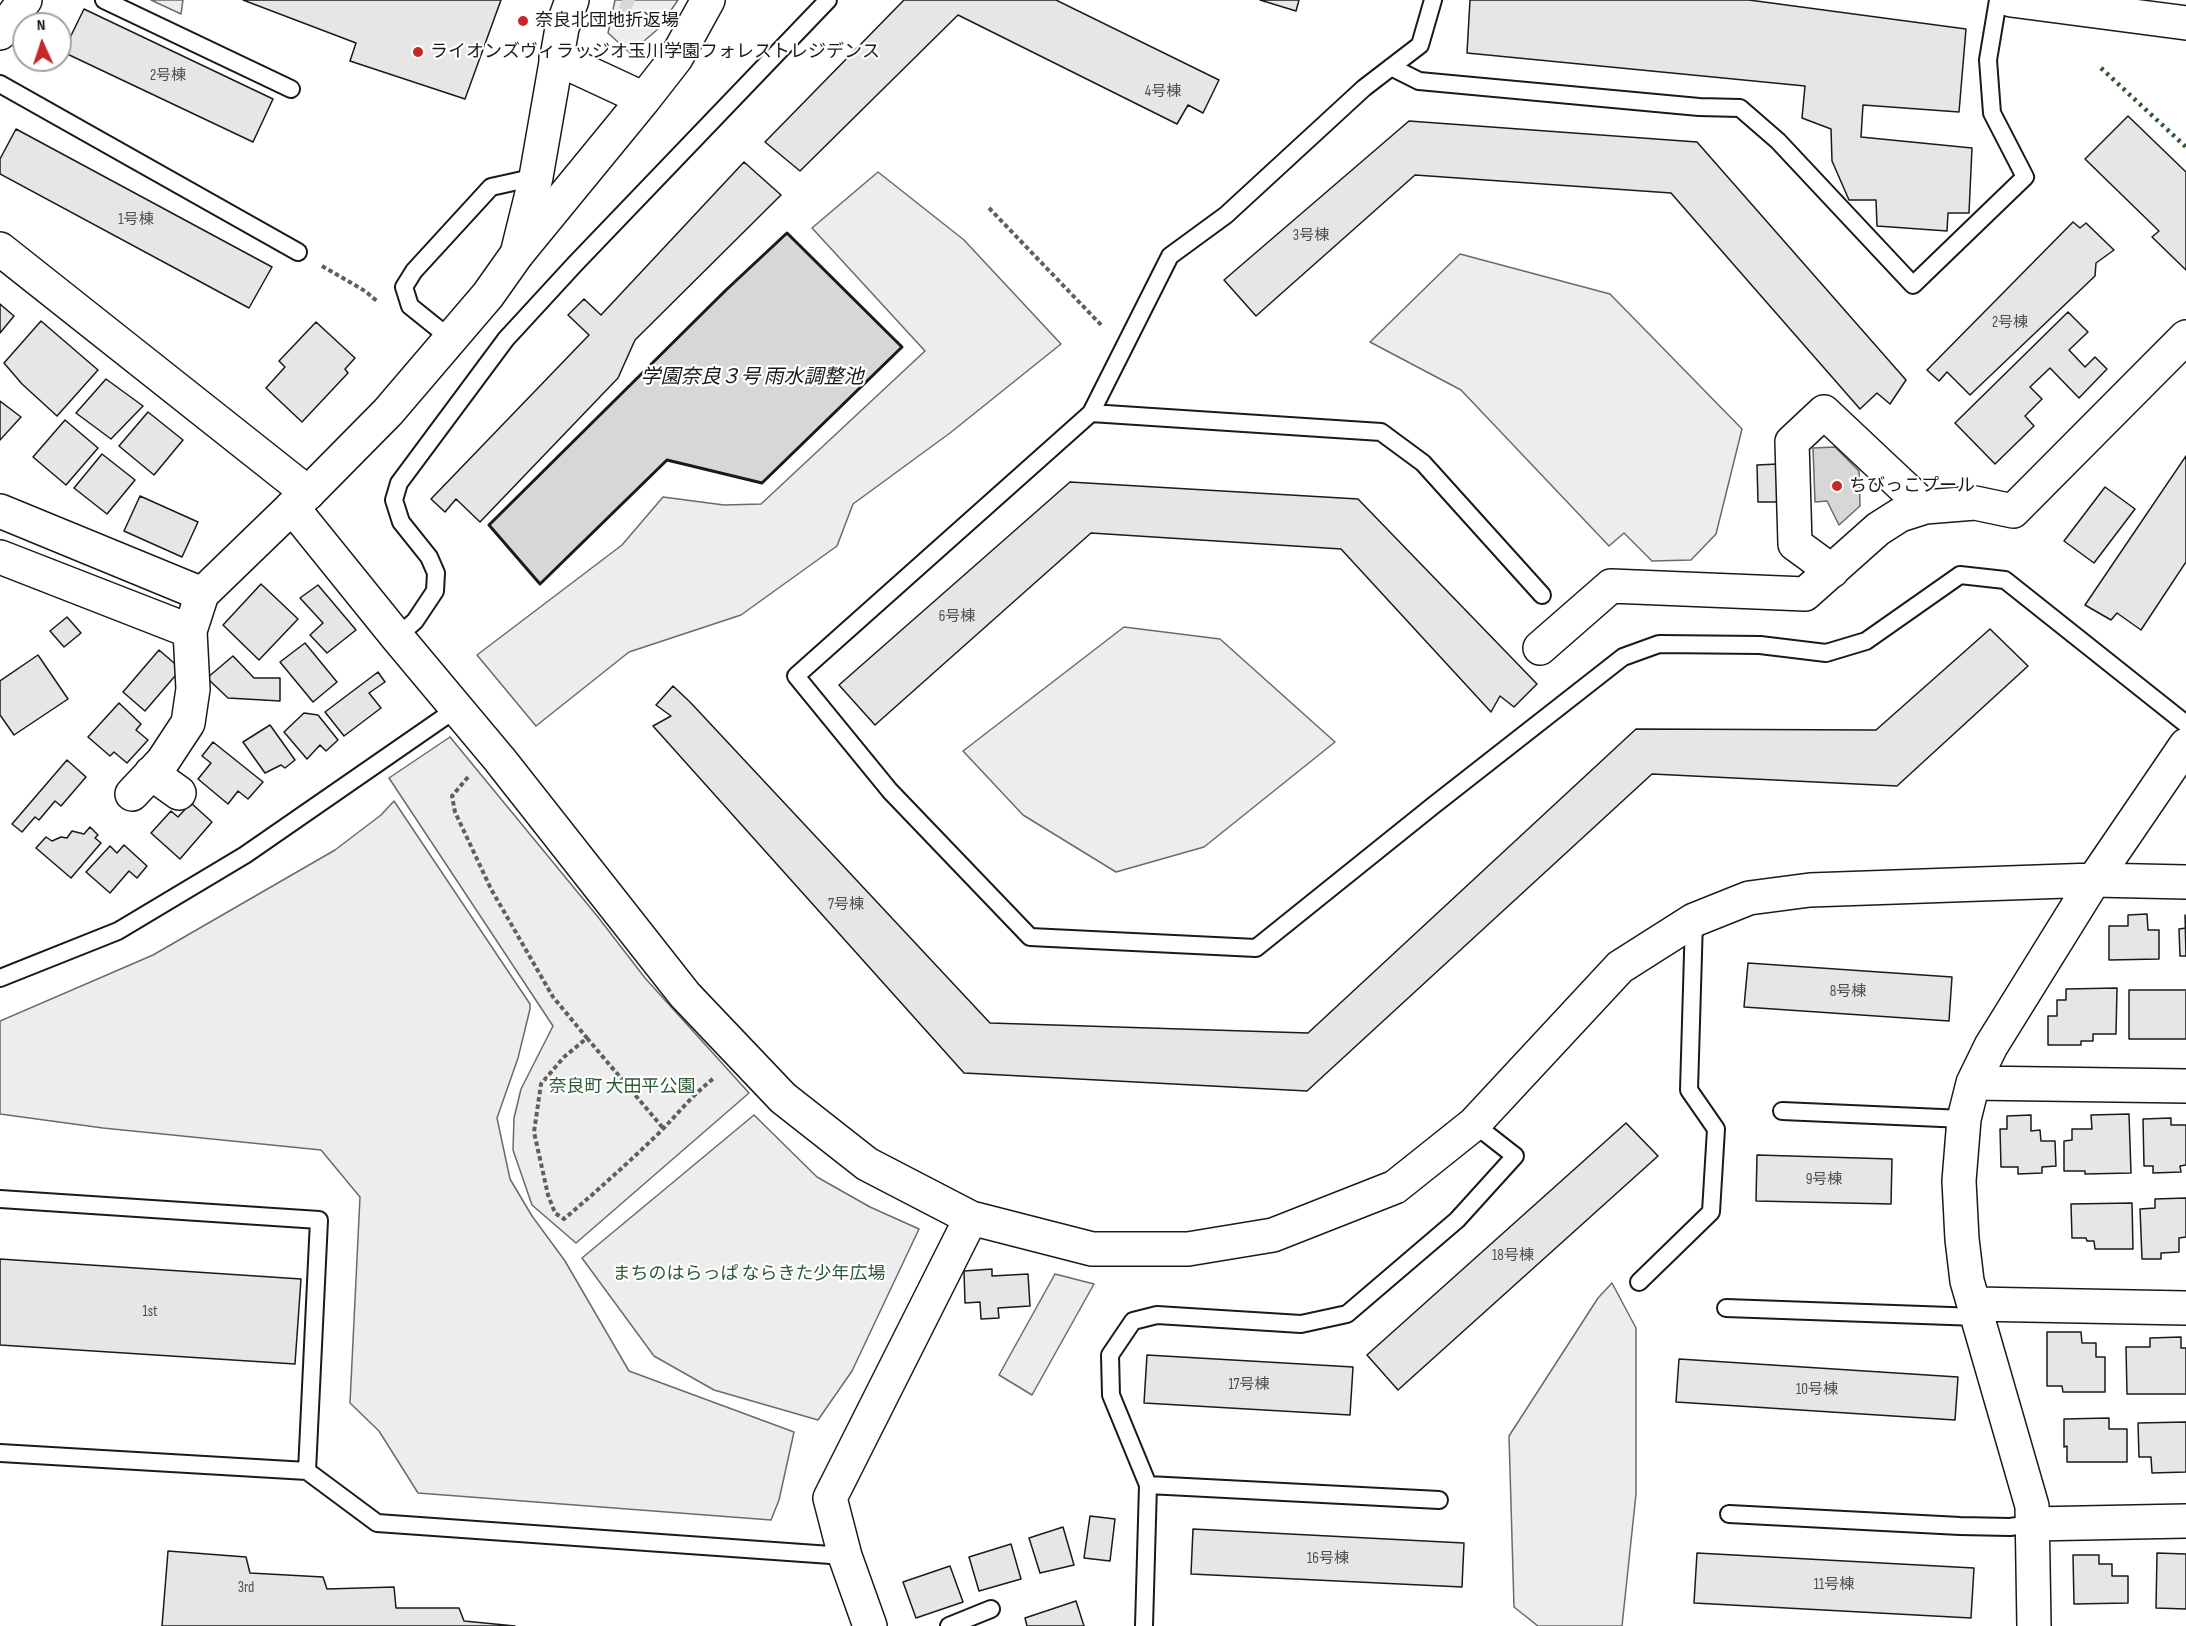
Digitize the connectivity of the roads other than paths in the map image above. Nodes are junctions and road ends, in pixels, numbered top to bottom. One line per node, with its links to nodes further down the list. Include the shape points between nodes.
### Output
1 (25, 0): 11 (street)
2 (104, 0): 15 (lane)
3 (572, 0): 12 (street)
4 (708, 0): 16 (street, via 676,58)
5 (828, 0): 32 (lane, via 506,339 399,483 394,500 401,522 429,557 436,573 435,591 415,621)
6 (1433, 0): 13 (lane, via 1420,45)
7 (1998, 0): 13 (lane, via 1988,60 1992,113 2025,177 1913,285 1778,141 1740,108 1419,81)
8 (2011, 0): 9 (street)
9 (2056, 3): 10 (street)
10 (2186, 23)
11 (0, 33)
12 (556, 58): 16 (street); 17 (street)
13 (1391, 67): 23 (lane, via 1226,215 1170,256)
14 (0, 84): 19 (lane)
15 (291, 89)
16 (644, 99): 20 (street)
17 (536, 177): 20 (street); 22 (lane, via 492,187 414,271 404,287 410,306)
18 (0, 249): 24 (street)
19 (298, 252)
20 (517, 254): 22 (street)
21 (2186, 337): 25 (street, via 2013,511 1975,503)
22 (451, 339): 24 (street, via 388,412)
23 (1091, 412): 30 (lane, via 1381,432 1423,463); 35 (lane, via 796,676 890,791 1030,937 1256,948 1623,657 1659,644 1760,645 1826,652 1866,641 1960,575 2005,580)
24 (300, 500): 29 (street); 32 (street)
25 (1925, 507): 28 (street, via 1900,515 1878,529); 28 (street, via 1824,412 1792,442 1795,544)
26 (0, 511): 29 (street)
27 (0, 557): 31 (street)
28 (1832, 571): 33 (street, via 1805,594 1611,586)
29 (202, 594): 31 (street)
30 (1542, 595)
31 (190, 631): 37 (street, via 193,689 188,723 142,784)
32 (397, 637): 34 (street)
33 (1540, 648)
34 (456, 709): 41 (lane, via 245,855 118,931); 48 (street, via 685,995 783,1098 867,1164)
35 (2186, 724)
36 (2186, 745): 38 (street)
37 (179, 793)
38 (2094, 880): 39 (street); 40 (street, via 1810,890 1749,898); 42 (street, via 1990,1046)
39 (2186, 882)
40 (1695, 920): 46 (street, via 1620,967); 49 (lane, via 1689,1090 1716,1129 1711,1212)
41 (0, 978)
42 (1973, 1083): 43 (street); 45 (street)
43 (2186, 1086)
44 (1782, 1111): 45 (lane)
45 (1964, 1119): 52 (street, via 1959,1181 1962,1239 1967,1281)
46 (1474, 1124): 48 (street, via 1395,1187 1273,1235 1188,1250 1092,1249); 55 (lane, via 1515,1156 1457,1220 1347,1314 1301,1324 1157,1315 1134,1321 1110,1355 1111,1395)
47 (0, 1199): 54 (lane, via 319,1220)
48 (971, 1218): 60 (street, via 830,1498)
49 (1639, 1282)
50 (1726, 1308): 52 (lane)
51 (2186, 1308): 52 (street)
52 (1976, 1311): 59 (street, via 2032,1506)
53 (0, 1453): 54 (lane)
54 (307, 1471): 60 (lane, via 377,1523)
55 (1148, 1485): 56 (lane); 64 (lane)
56 (1438, 1500)
57 (1729, 1514): 59 (lane, via 1960,1526)
58 (2186, 1521): 59 (street)
59 (2032, 1524): 65 (street)
60 (845, 1556): 62 (street)
61 (991, 1609): 63 (lane)
62 (870, 1626)
63 (949, 1626)
64 (1144, 1626)
65 (2034, 1626)

